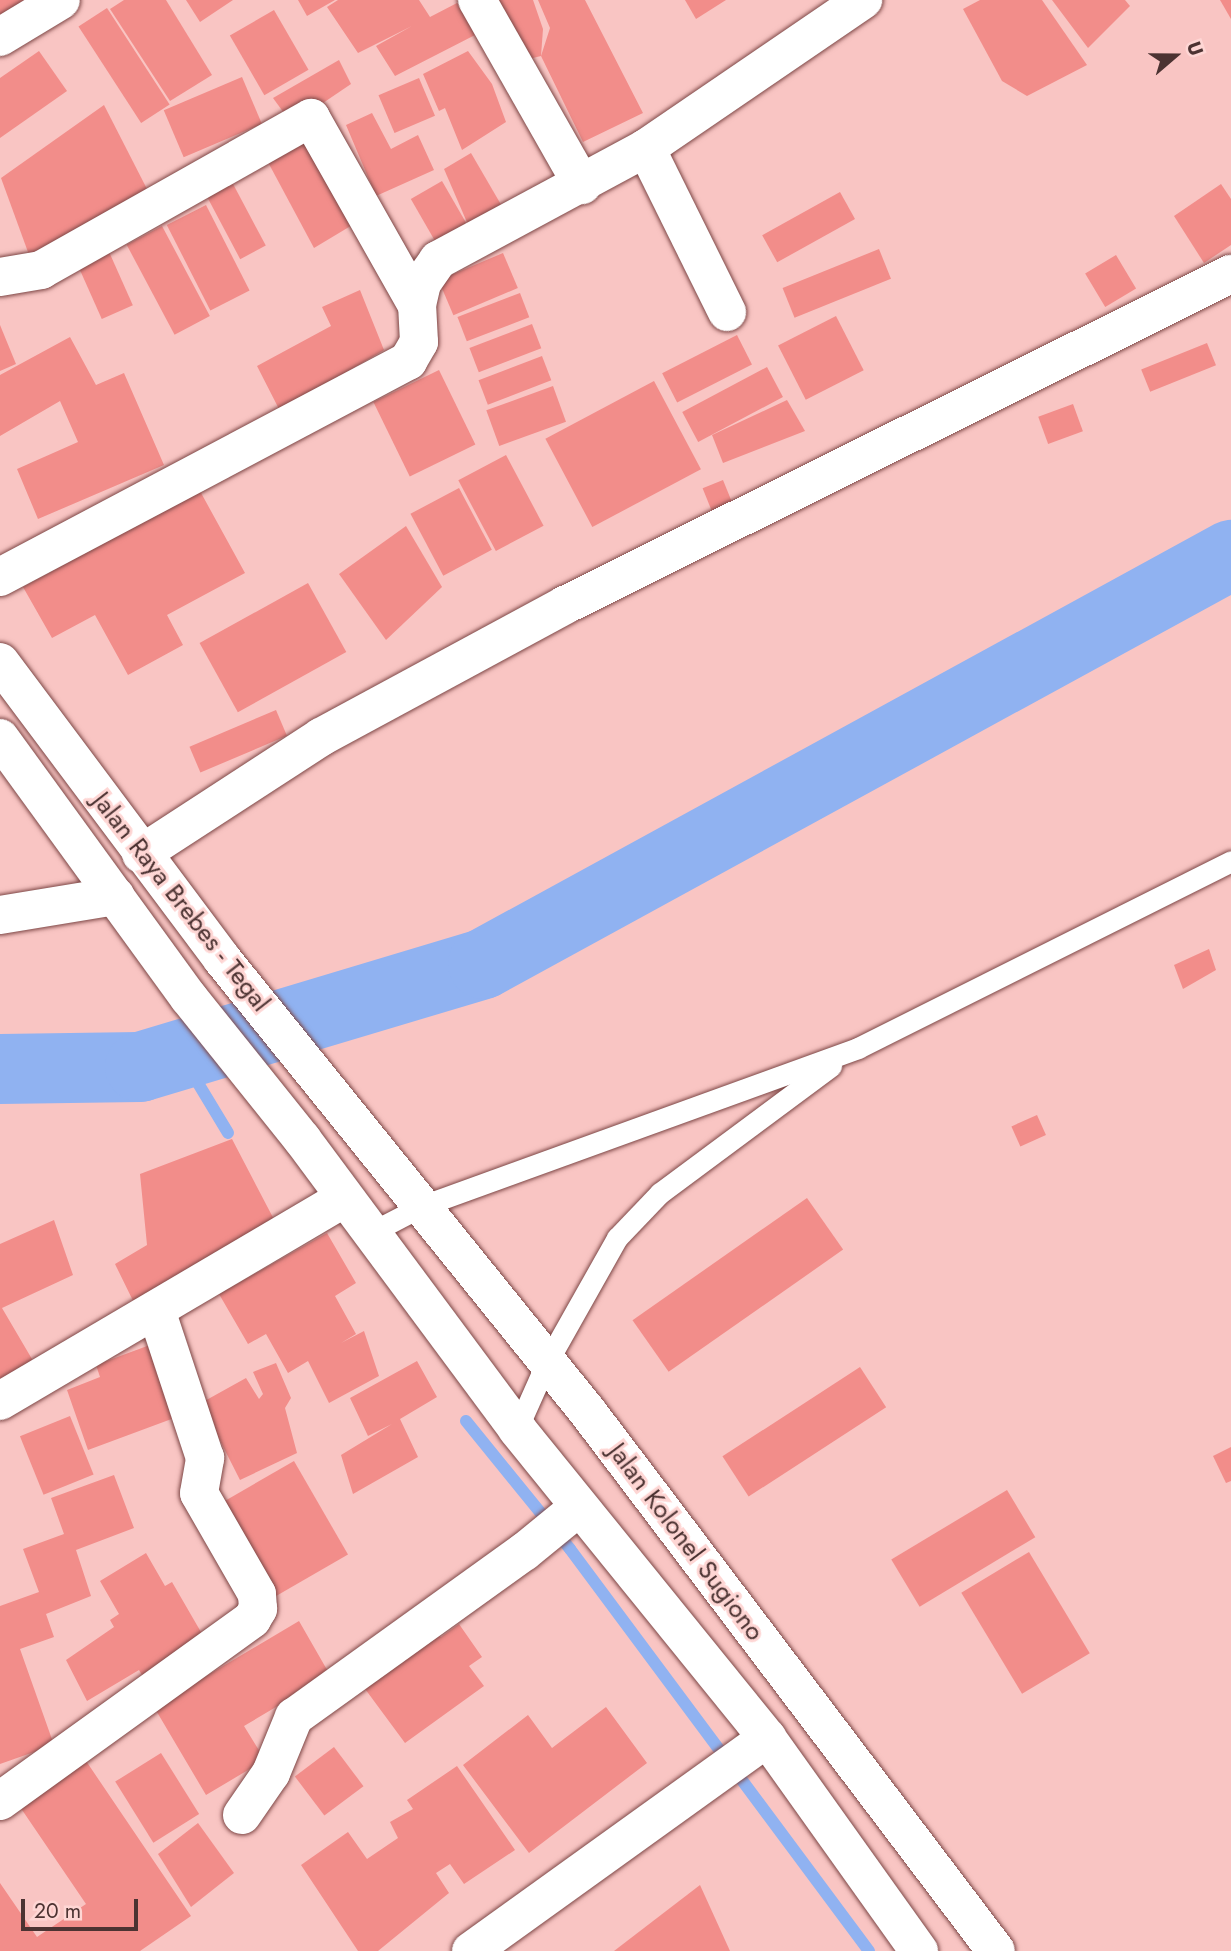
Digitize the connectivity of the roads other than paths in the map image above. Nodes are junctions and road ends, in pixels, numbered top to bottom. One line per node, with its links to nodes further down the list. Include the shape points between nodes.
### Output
1 (61, 0): 4 (main road)
2 (477, 0): 6 (main road)
3 (863, 0): 5 (main road)
4 (0, 37)
5 (646, 148): 6 (main road); 10 (main road)
6 (582, 185): 9 (main road, via 438,260 422,283)
7 (1231, 274): 14 (main road, via 565,605 321,737)
8 (0, 277): 9 (main road, via 41,270 311,118)
9 (417, 305): 11 (main road, via 419,342 408,361)
10 (727, 312)
11 (0, 576)
12 (0, 662): 14 (main road, Jalan Raya Brebes - Tegal)
13 (0, 738): 16 (main road, Jalan Raya Brebes - Tegal)
14 (141, 854): 19 (main road, Jalan Raya Brebes - Tegal)
15 (1231, 861): 18 (lane)
16 (114, 896): 17 (main road); 20 (main road, Jalan Raya Brebes - Tegal)
17 (0, 915)
18 (858, 1048): 21 (lane); 24 (lane, via 768,1109 660,1194 617,1238)
19 (370, 1138): 21 (main road, Jalan Kolonel Sugiono)
20 (344, 1198): 22 (main road); 23 (main road)
21 (422, 1206): 22 (lane); 24 (main road, Jalan Kolonel Sugiono)
22 (370, 1233): 26 (main road)
23 (156, 1310): 25 (main road); 29 (main road, via 205,1458 199,1493 257,1594 258,1609 252,1619)
24 (546, 1364): 26 (lane); 33 (main road, Jalan Kolonel Sugiono, via 587,1411)
25 (0, 1401)
26 (517, 1429): 27 (main road)
27 (572, 1513): 28 (main road); 30 (main road, via 294,1717 271,1773)
28 (755, 1747): 31 (main road); 32 (main road)
29 (0, 1801)
30 (242, 1815)
31 (471, 1951)
32 (919, 1951)
33 (996, 1951)

